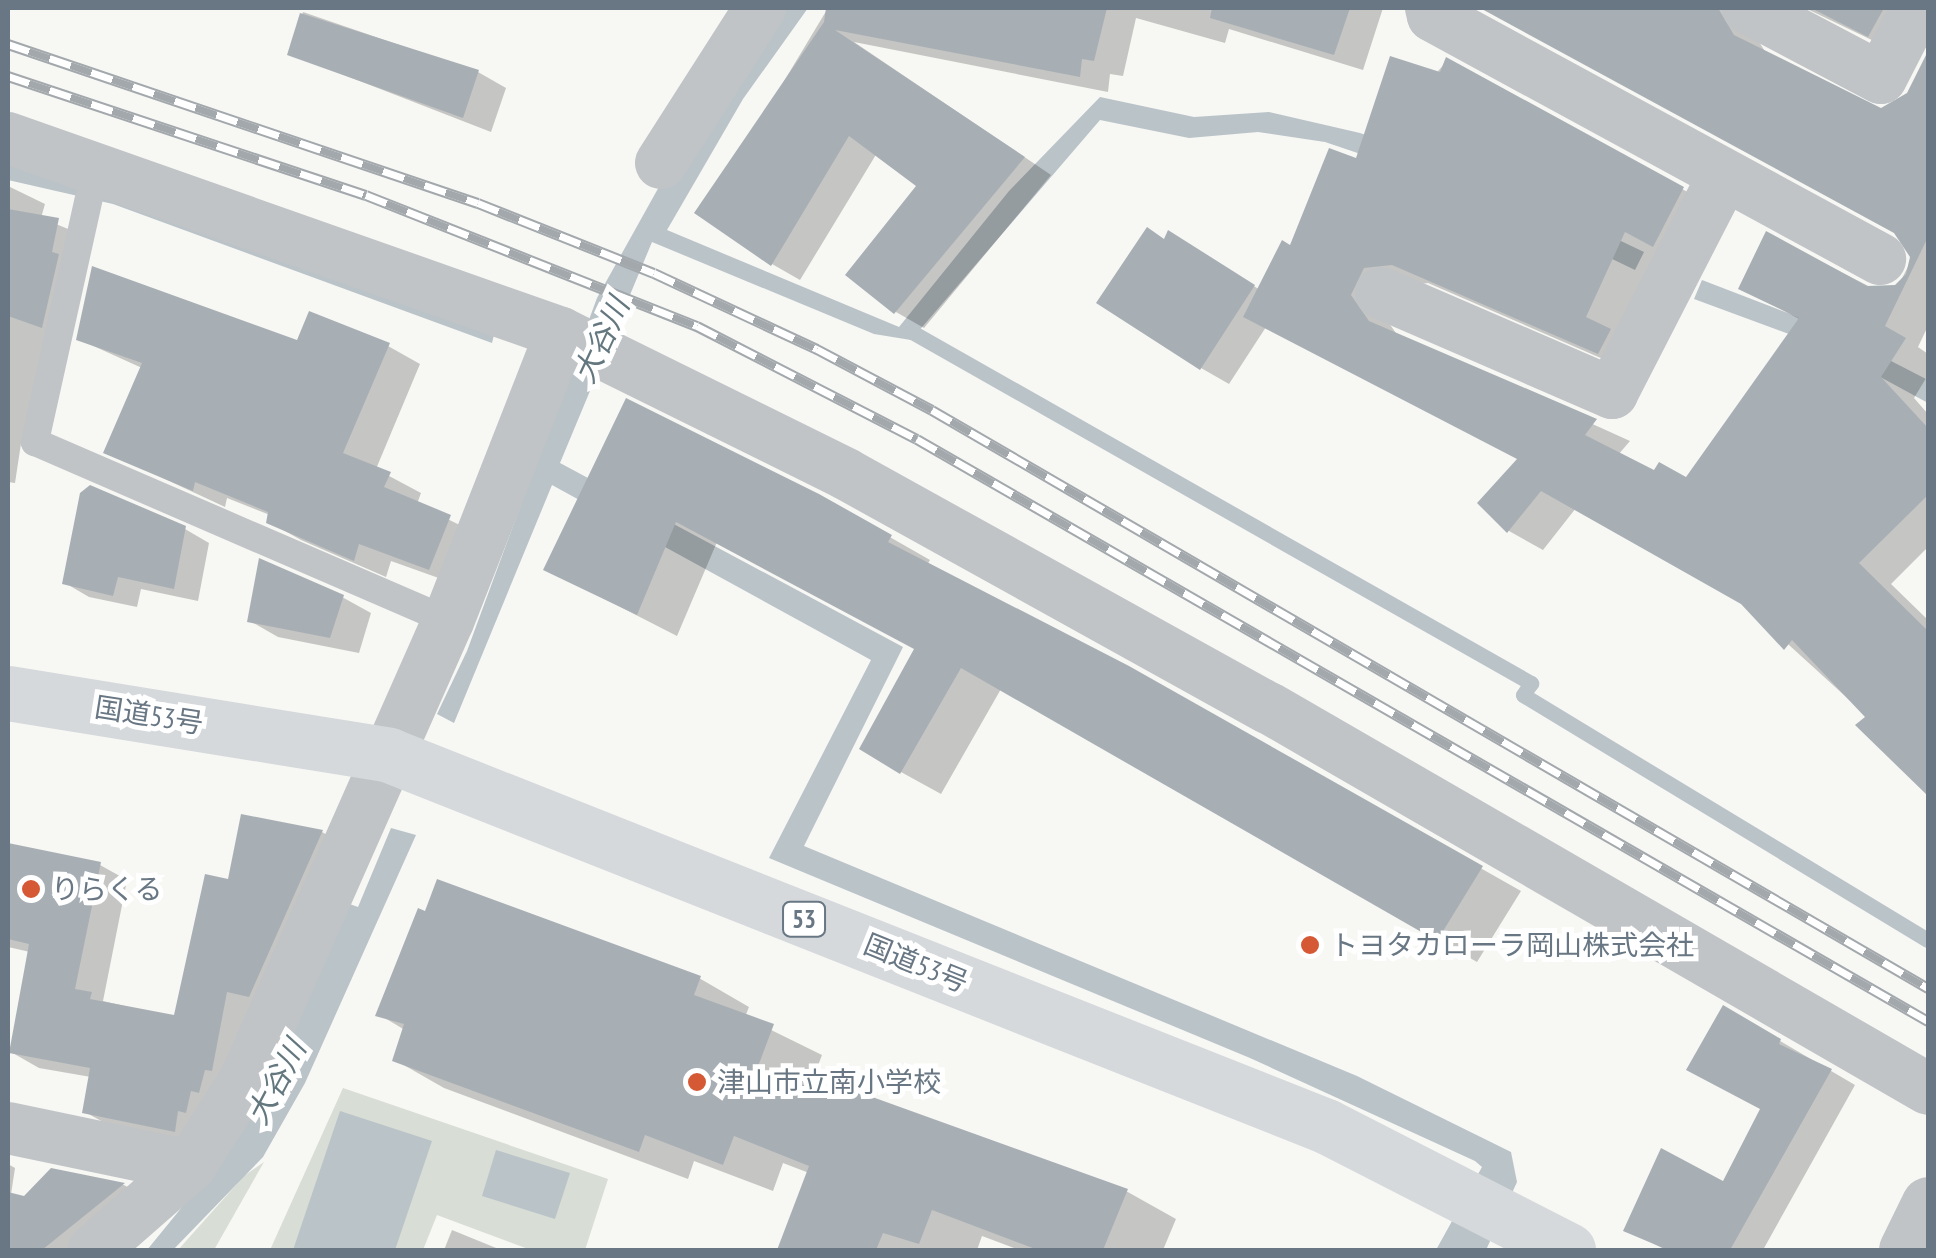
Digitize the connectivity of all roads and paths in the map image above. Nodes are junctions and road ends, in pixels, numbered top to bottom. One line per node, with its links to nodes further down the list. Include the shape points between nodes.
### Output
1 (760, 8): 6 (street)
2 (1432, 8): 8 (street, via 1433,16)
3 (1748, 8): 4 (street, via 1881,78)
4 (1917, 8)
5 (8, 138): 7 (street)
6 (662, 163)
7 (96, 166): 11 (street); 12 (lane, via 35,442)
8 (1724, 175): 9 (street); 10 (street, via 1612,393)
9 (1880, 258)
10 (1381, 293)
11 (584, 343): 12 (street); 15 (street, via 846,474 1252,698)
12 (448, 621): 14 (street)
13 (8, 694): 14 (highway, 国道53号 / 53)
14 (389, 754): 17 (street, via 245,1080); 20 (highway, 国道53号 / 53, via 1326,1126)
15 (1928, 1089)
16 (8, 1128): 17 (street)
17 (190, 1166): 19 (street)
18 (1928, 1204): 21 (street)
19 (94, 1250)
20 (1568, 1250)
21 (1905, 1250)

